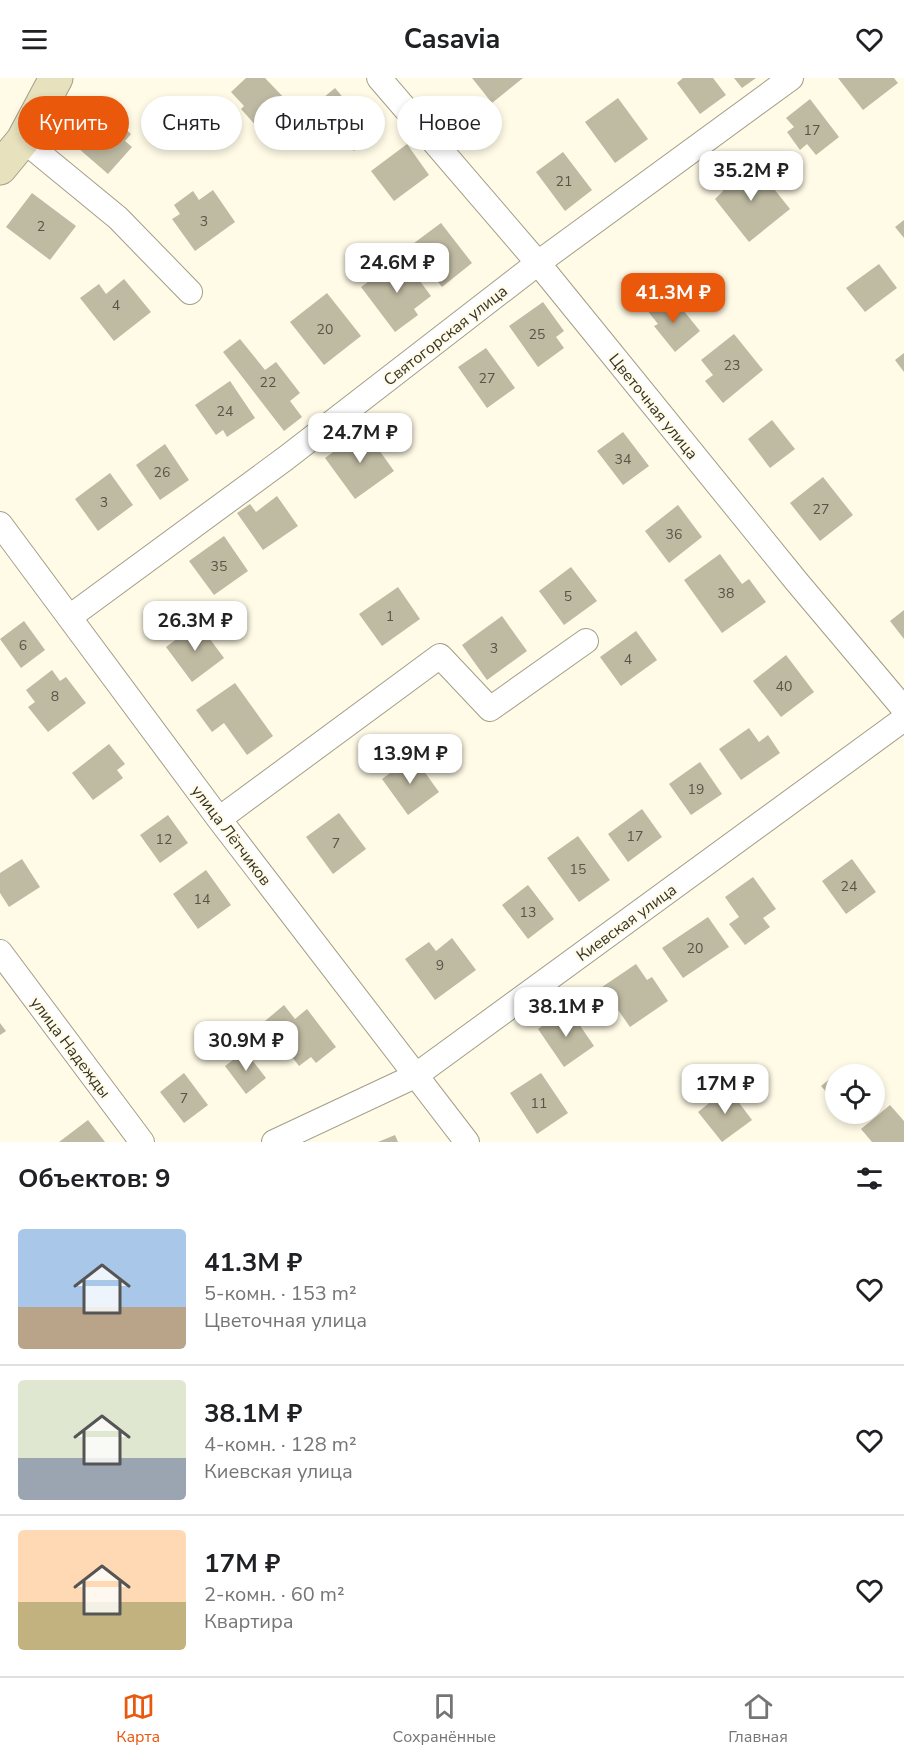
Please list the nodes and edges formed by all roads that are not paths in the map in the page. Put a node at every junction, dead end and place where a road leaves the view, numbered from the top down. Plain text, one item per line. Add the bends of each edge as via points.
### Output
1 (56, 78) edge
2 (379, 78) edge
3 (791, 78) edge
4 (46, 96) edge
5 (18, 146) edge
6 (35, 150) edge
7 (0, 168) edge
8 (538, 263) junction
9 (190, 292) dead end
10 (0, 524) edge
11 (71, 616) junction
12 (586, 641) dead end
13 (904, 708) edge
14 (904, 719) edge
15 (219, 819) junction
16 (0, 952) edge
17 (415, 1076) junction
18 (142, 1142) edge
19 (274, 1142) edge
20 (467, 1142) edge

1 - 4 street
2 - 8 street, Цветочная улица
3 - 8 street, Святогорская улица
5 - 7 street
6 - 9 street via 118,218
8 - 11 street, Святогорская улица via 286,458
8 - 13 street, Цветочная улица
10 - 11 street, улица Лётчиков
11 - 15 street, улица Лётчиков
12 - 15 street via 490,710 440,656
14 - 17 street, Киевская улица
15 - 17 street, улица Лётчиков
16 - 18 street, улица Надежды
17 - 19 street, Киевская улица
17 - 20 street, улица Лётчиков

